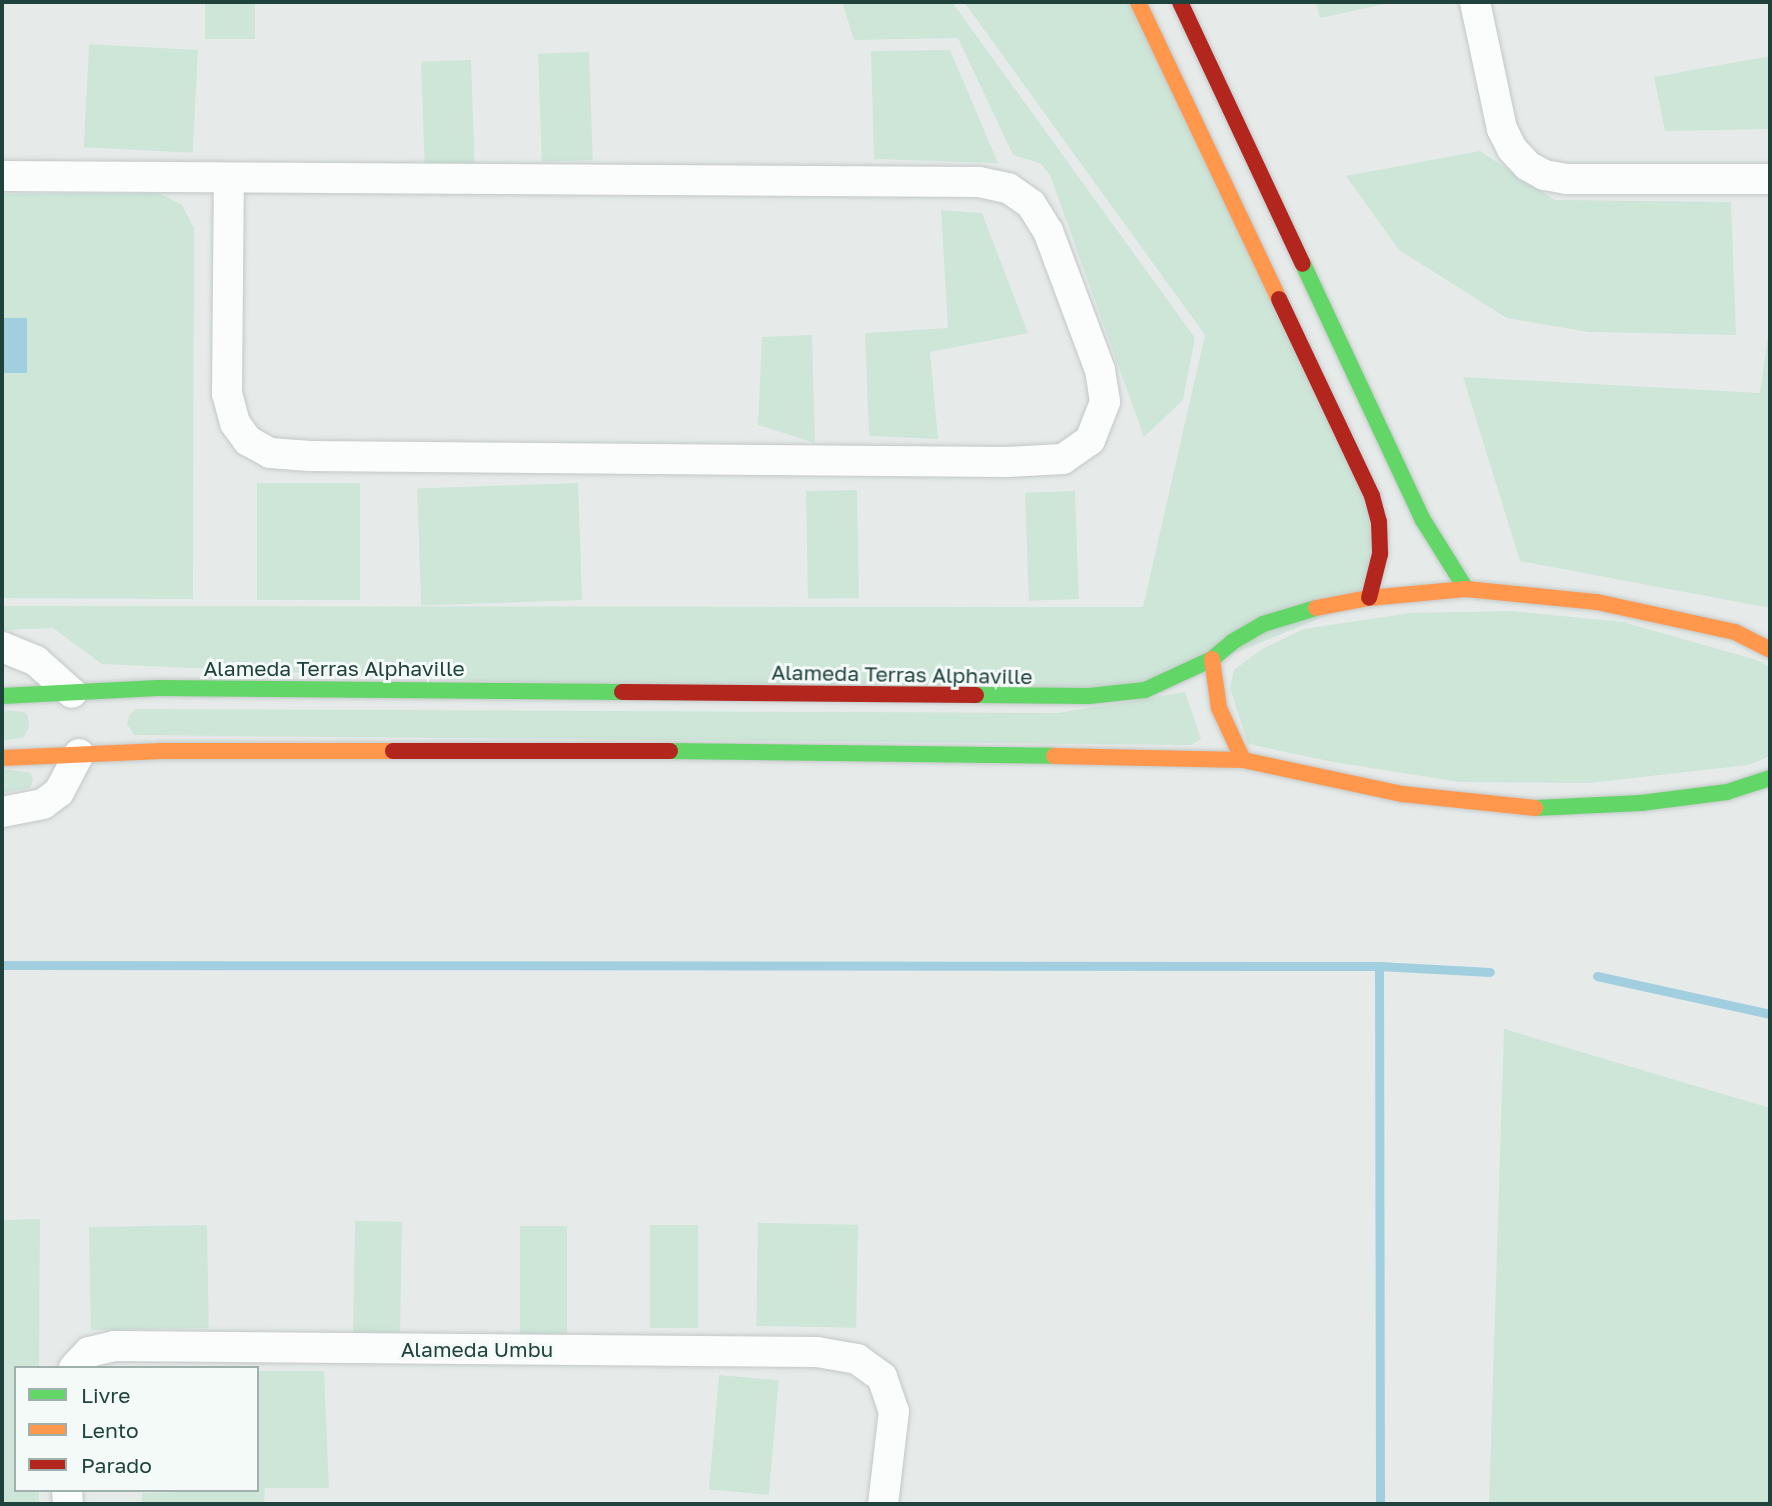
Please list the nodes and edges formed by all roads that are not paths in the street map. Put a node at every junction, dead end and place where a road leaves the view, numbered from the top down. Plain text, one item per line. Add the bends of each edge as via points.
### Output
1 (1138, 2) edge
2 (1180, 2) edge
3 (1475, 2) edge
4 (2, 176) edge
5 (229, 178) junction
6 (1770, 179) edge
7 (1466, 589) junction
8 (1369, 597) junction
9 (2, 647) edge
10 (1770, 650) edge
11 (1212, 659) junction
12 (2, 696) edge
13 (74, 702) junction
14 (78, 743) junction
15 (2, 758) edge
16 (1242, 760) junction
17 (1770, 778) edge
18 (2, 812) edge
19 (77, 1366) edge
20 (883, 1504) edge

1 - 8 street via 1372,496 1380,554
2 - 7 street via 1423,520
3 - 6 street via 1503,129 1512,149 1528,166 1544,175 1567,178
4 - 5 street
5 - 5 street via 935,181 1008,188 1031,204 1048,231 1100,370 1105,402 1090,440 1063,458 1007,463 270,453 248,441 235,424 227,394
7 - 8 street, Alameda Terras Alphaville
7 - 10 street, Alameda Terras Alphaville via 1597,602 1735,632
8 - 11 street, Alameda Terras Alphaville via 1292,613 1263,624
9 - 13 street via 36,661
11 - 13 street, Alameda Terras Alphaville via 1145,690 1089,696 172,688
11 - 16 street via 1219,708
12 - 13 street, Alameda Terras Alphaville
14 - 15 street
14 - 16 street
14 - 18 street via 59,792 43,804
16 - 17 street via 1402,794 1524,808 1653,802 1727,792
19 - 20 street, Alameda Umbu via 89,1352 115,1346 817,1352 856,1359 881,1377 894,1411

